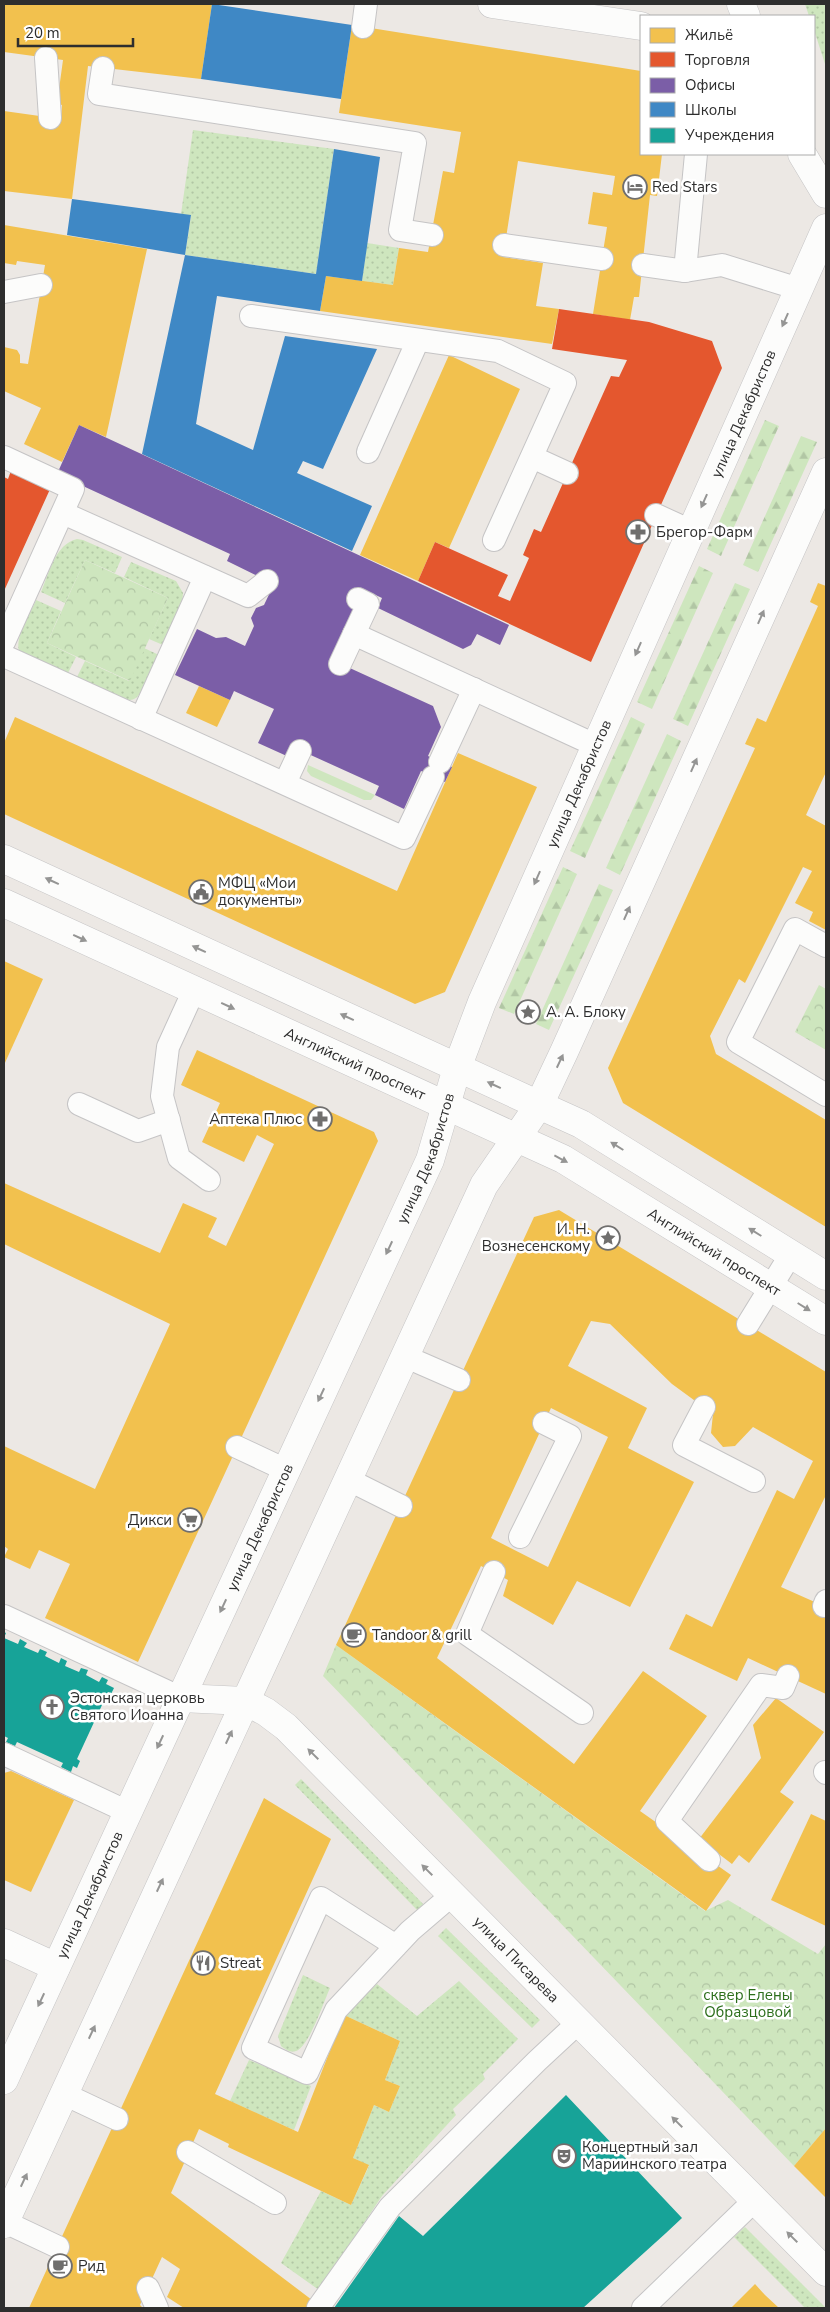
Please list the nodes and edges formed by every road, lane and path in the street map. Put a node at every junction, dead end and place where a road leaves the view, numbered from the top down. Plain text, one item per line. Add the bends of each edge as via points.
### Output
1 (366, 4) edge
2 (492, 4) edge
3 (640, 26) edge
4 (363, 27) dead end
5 (46, 58) dead end
6 (103, 68) dead end
7 (50, 118) dead end
8 (696, 155) edge
9 (803, 155) edge
10 (826, 194) edge
11 (826, 228) edge
12 (432, 235) dead end
13 (504, 245) dead end
14 (602, 259) dead end
15 (643, 265) dead end
16 (685, 271) junction
17 (41, 285) dead end
18 (799, 288) junction
19 (4, 292) edge
20 (251, 316) dead end
21 (418, 340) junction
22 (368, 452) dead end
23 (4, 457) edge
24 (532, 457) junction
25 (826, 472) edge
26 (567, 473) dead end
27 (63, 513) junction
28 (656, 515) dead end
29 (691, 531) junction
30 (494, 540) dead end
31 (205, 577) junction
32 (267, 580) dead end
33 (358, 599) dead end
34 (354, 634) junction
35 (4, 642) edge
36 (4, 656) edge
37 (340, 664) dead end
38 (474, 689) junction
39 (142, 719) junction
40 (595, 745) junction
41 (300, 751) dead end
42 (285, 783) junction
43 (4, 859) edge
44 (4, 903) edge
45 (826, 946) edge
46 (194, 990) junction
47 (457, 1068) junction
48 (826, 1095) edge
49 (79, 1104) dead end
50 (446, 1105) junction
51 (539, 1105) junction
52 (168, 1120) junction
53 (517, 1138) junction
54 (209, 1180) dead end
55 (791, 1254) junction
56 (826, 1276) edge
57 (771, 1286) junction
58 (826, 1320) edge
59 (748, 1324) dead end
60 (404, 1356) junction
61 (459, 1380) dead end
62 (704, 1407) dead end
63 (544, 1423) dead end
64 (237, 1446) dead end
65 (286, 1470) junction
66 (347, 1479) junction
67 (754, 1481) dead end
68 (400, 1506) dead end
69 (520, 1536) dead end
70 (494, 1572) dead end
71 (4, 1616) edge
72 (788, 1676) dead end
73 (181, 1698) junction
74 (245, 1702) junction
75 (582, 1713) dead end
76 (4, 1754) edge
77 (128, 1812) junction
78 (709, 1860) dead end
79 (452, 1896) junction
80 (4, 1943) edge
81 (396, 1946) junction
82 (56, 1967) junction
83 (579, 2022) junction
84 (4, 2080) edge
85 (64, 2094) junction
86 (117, 2119) dead end
87 (188, 2152) dead end
88 (755, 2200) junction
89 (274, 2203) dead end
90 (4, 2223) edge
91 (58, 2247) dead end
92 (826, 2272) edge
93 (318, 2308) edge
94 (643, 2308) edge

1 - 4 lane
2 - 3 main road
5 - 7 lane
6 - 12 lane via 99,94 350,124 415,143 400,230
8 - 16 lane
9 - 10 main road
11 - 18 main road, улица Декабристов
13 - 14 lane
15 - 16 lane
16 - 18 lane via 722,266
17 - 19 lane
18 -> 29 main road, улица Декабристов
20 - 21 lane
21 - 22 lane
21 - 24 lane via 498,351 565,383
23 - 27 lane via 73,489
24 - 26 lane
24 - 30 lane
51 -> 25 main road
27 - 31 lane
27 - 35 lane
28 - 29 lane
29 -> 40 main road, улица Декабристов
31 - 32 lane via 248,596
31 - 39 lane
33 - 34 lane via 368,604
34 - 37 lane
34 - 38 lane
36 - 39 lane
38 - 40 lane
38 - 42 lane via 404,838
39 - 42 lane
40 -> 47 main road, улица Декабристов via 482,1002
41 - 42 lane
47 -> 43 main road
44 -> 46 main road, Английский проспект
45 - 48 lane via 795,930 738,1042
46 -> 50 main road, Английский проспект
46 - 52 lane via 168,1047 162,1096
47 - 50 main road, улица Декабристов
51 -> 47 main road
49 - 52 lane via 138,1131
50 - 53 main road, Английский проспект
50 -> 65 main road, улица Декабристов via 430,1160
51 - 53 main road
55 -> 51 main road via 581,1124
52 - 54 lane via 179,1158
53 -> 57 main road, Английский проспект via 563,1160
53 - 60 main road via 484,1185
55 - 56 main road
55 - 57 lane
57 -> 58 main road, Английский проспект
57 - 59 lane
60 - 61 lane
60 - 66 main road
62 - 67 lane via 684,1445
63 - 69 lane via 570,1436
64 - 65 lane
65 -> 73 main road, улица Декабристов
66 - 68 lane
66 - 74 main road
70 - 75 lane via 467,1634
71 - 73 lane
72 - 78 lane via 783,1688 761,1685 667,1821
73 - 74 main road, улица Писарева
73 -> 77 main road, улица Декабристов
79 -> 74 main road, улица Писарева via 286,1727
85 -> 74 main road
76 - 77 lane
77 - 82 main road, улица Декабристов
79 - 81 lane
79 - 83 main road, улица Писарева
80 - 82 main road
81 - 81 lane via 336,2010 307,2073 253,2048 321,1898
82 -> 84 main road, улица Декабристов
88 -> 83 main road, улица Писарева
83 - 93 lane via 390,2207
85 - 86 lane
90 -> 85 main road
87 - 89 lane
92 -> 88 main road, улица Писарева
88 - 94 lane
90 - 91 lane

